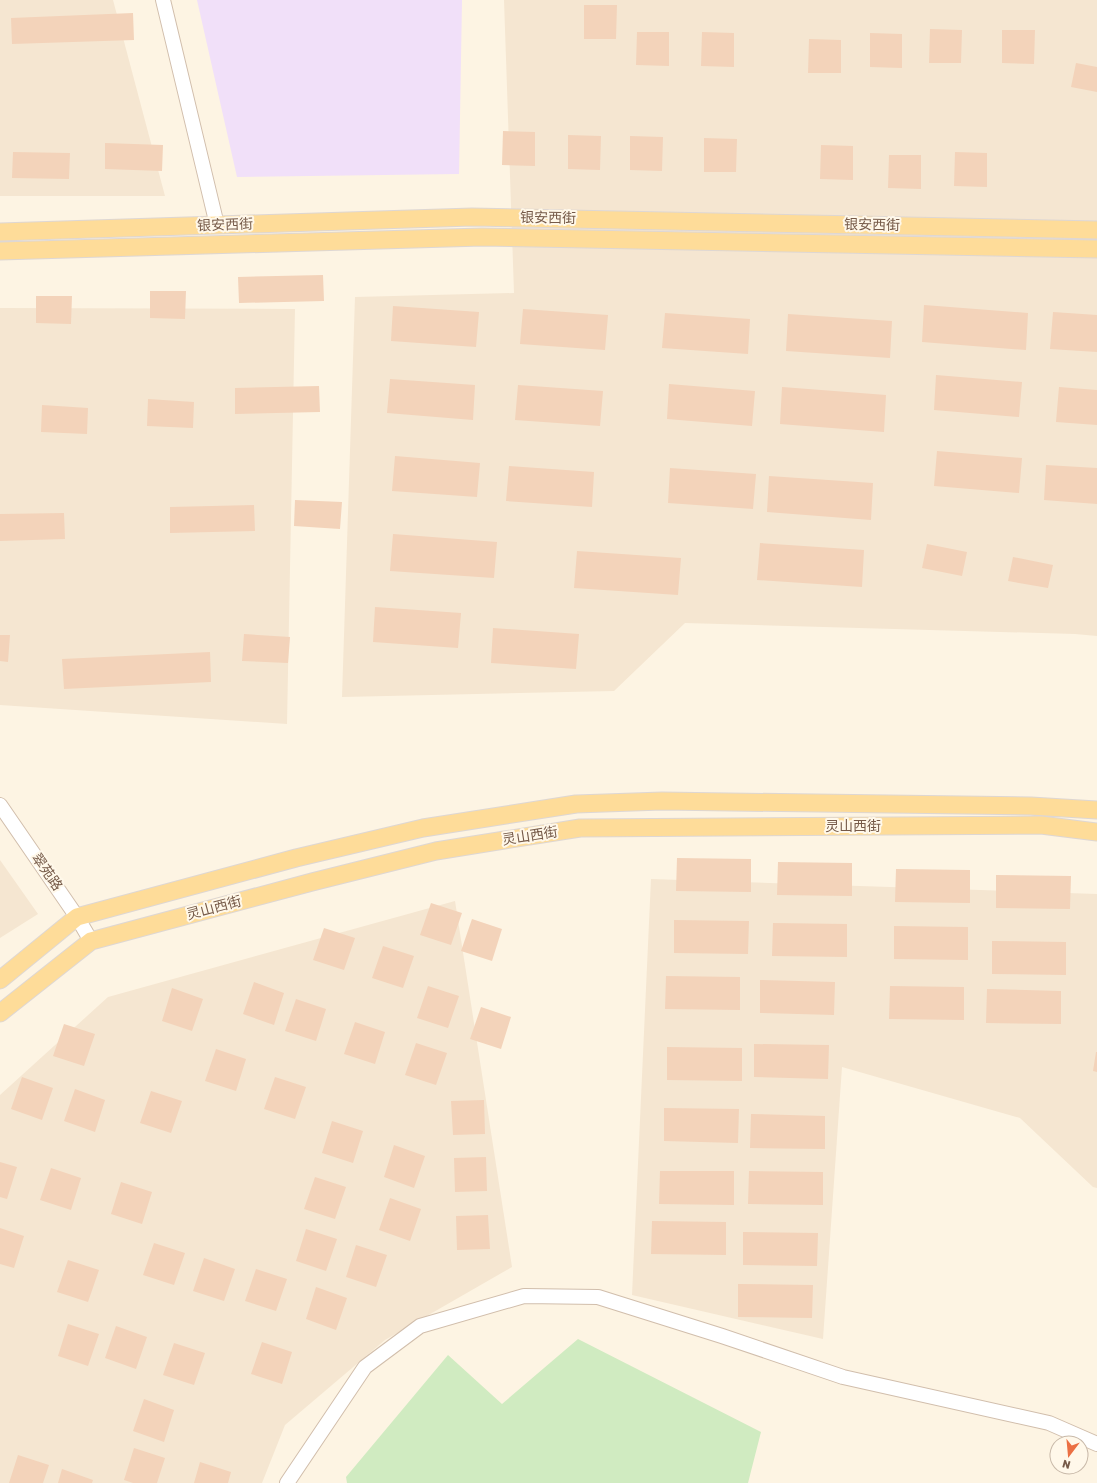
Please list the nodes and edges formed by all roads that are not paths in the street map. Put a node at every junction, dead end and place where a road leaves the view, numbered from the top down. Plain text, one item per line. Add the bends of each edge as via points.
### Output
1 (163, 0) edge
2 (218, 225) junction
3 (1097, 230) edge
4 (0, 232) edge
5 (1097, 249) edge
6 (0, 251) edge
7 (0, 805) edge
8 (1097, 810) edge
9 (1097, 832) edge
10 (77, 917) junction
11 (91, 941) junction
12 (0, 980) edge
13 (0, 1013) edge
14 (1097, 1444) edge
15 (287, 1483) edge

1 - 2 street
2 - 3 main road, 银安西街 via 472,217
2 - 4 main road, 银安西街
5 - 6 main road, 银安西街 via 482,237
7 - 10 street, 翠苑路
8 - 10 main road, 灵山西街 via 866,803 662,801 576,804 423,828 296,858
9 - 11 main road, 灵山西街 via 1041,825 580,828 436,851
10 - 11 street, 翠苑路
10 - 12 main road, 灵山西街
11 - 13 main road, 灵山西街
14 - 15 street via 1049,1423 843,1377 598,1297 524,1296 420,1326 365,1367

